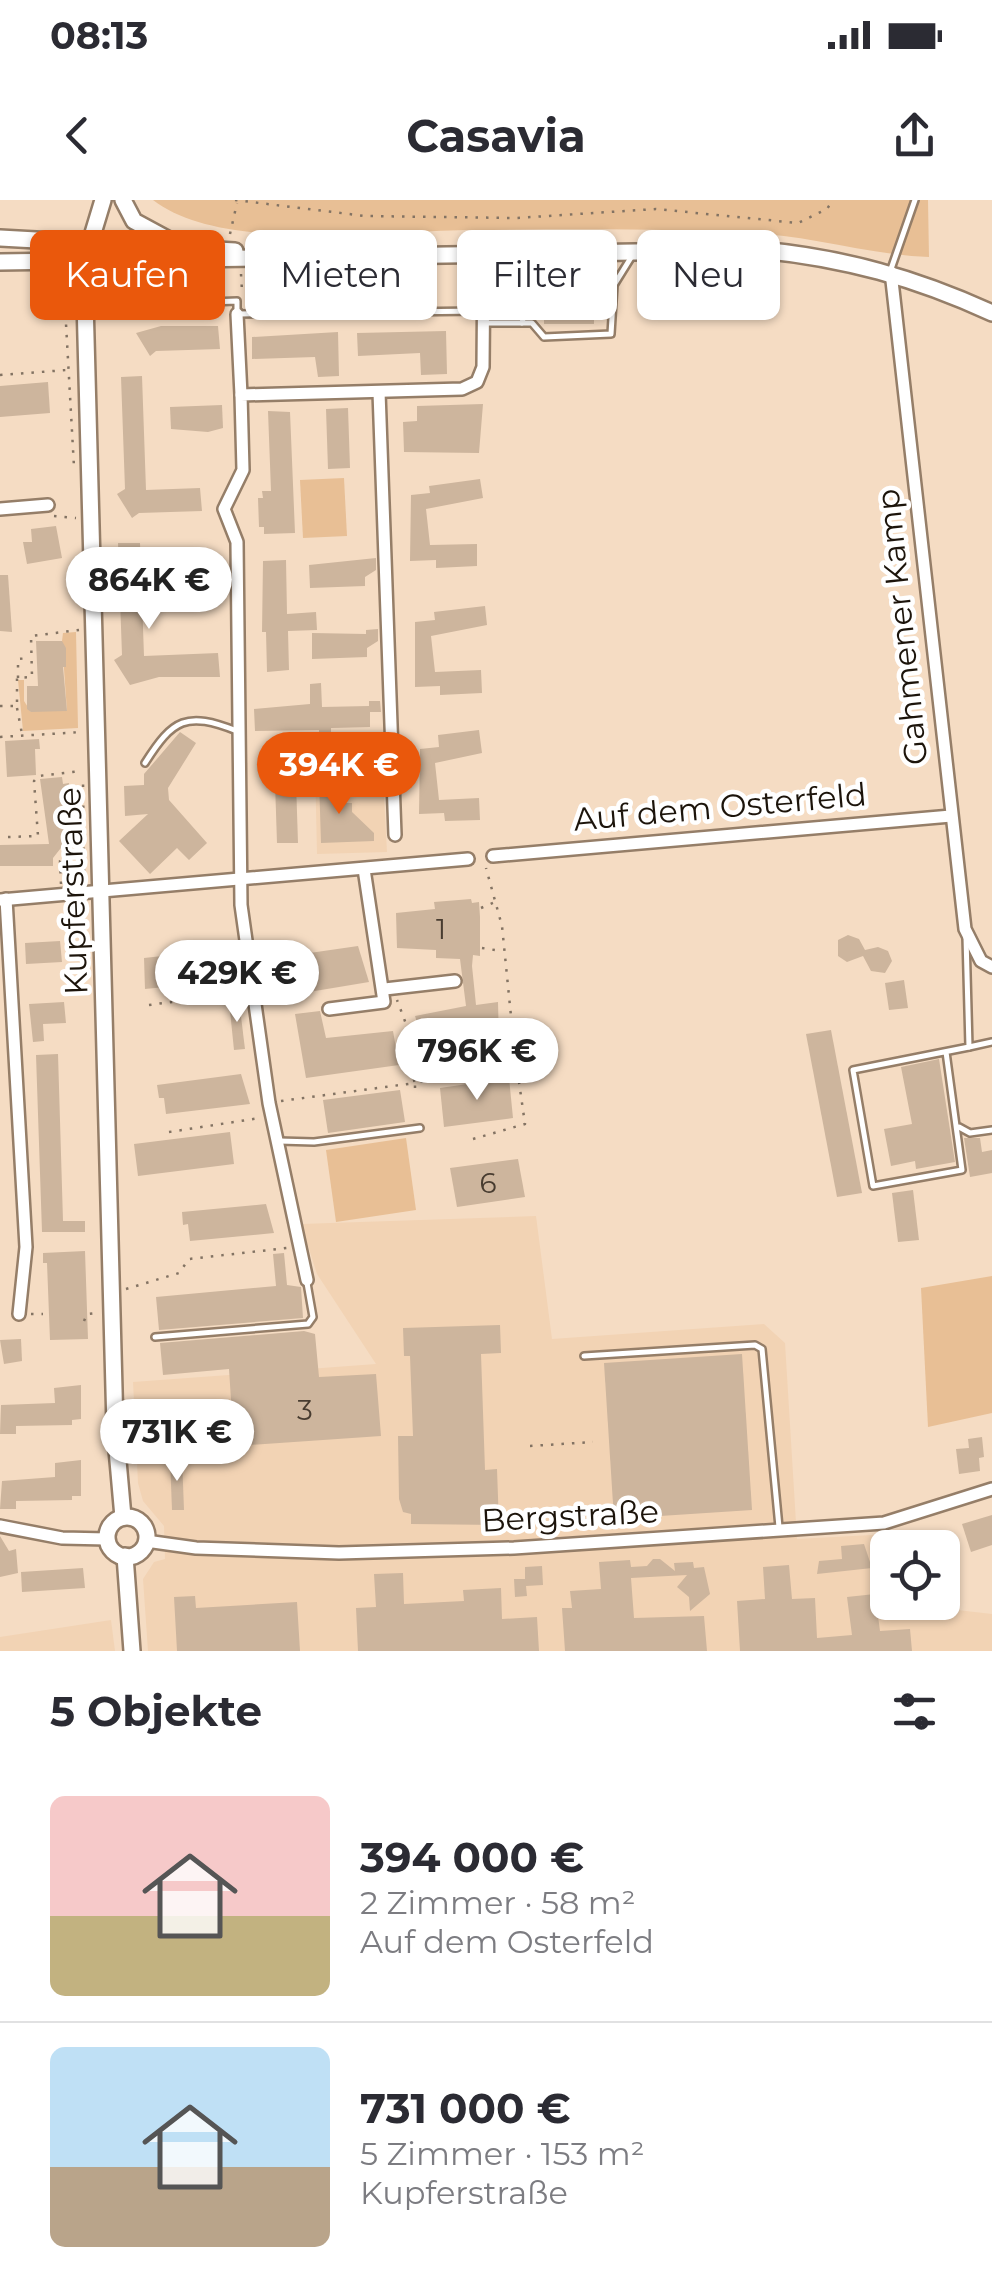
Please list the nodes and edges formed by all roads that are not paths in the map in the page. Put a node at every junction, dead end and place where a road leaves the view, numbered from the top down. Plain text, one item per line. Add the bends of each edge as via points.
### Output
1 (103, 200) edge
2 (123, 200) edge
3 (915, 200) edge
4 (92, 230) edge
5 (144, 230) edge
6 (0, 238) edge
7 (30, 239) edge
8 (617, 250) edge
9 (635, 250) junction
10 (457, 252) edge
11 (225, 253) edge
12 (233, 254) junction
13 (225, 255) edge
14 (0, 262) edge
15 (30, 263) edge
16 (890, 272) junction
17 (225, 308) edge
18 (237, 308) junction
19 (992, 313) edge
20 (457, 316) edge
21 (86, 320) edge
22 (484, 320) edge
23 (503, 320) edge
24 (523, 320) edge
25 (522, 323) junction
26 (379, 392) junction
27 (241, 395) junction
28 (48, 505) road end
29 (0, 509) edge
30 (238, 731) junction
31 (145, 764) dead end
32 (951, 816) junction
33 (395, 835) dead end
34 (488, 857) road end
35 (468, 859) dead end
36 (364, 869) junction
37 (241, 878) junction
38 (101, 891) junction
39 (3, 900) edge
40 (965, 929) junction
41 (992, 967) edge
42 (455, 981) dead end
43 (390, 988) junction
44 (6, 996) edge
45 (329, 1009) dead end
46 (992, 1042) edge
47 (969, 1047) junction
48 (946, 1052) junction
49 (957, 1125) junction
50 (420, 1128) dead end
51 (992, 1130) edge
52 (276, 1141) junction
53 (307, 1280) joint
54 (19, 1314) dead end
55 (154, 1338) dead end
56 (584, 1356) dead end
57 (992, 1489) edge
58 (124, 1517) junction
59 (0, 1526) edge
60 (779, 1530) junction
61 (107, 1539) junction
62 (146, 1541) junction
63 (124, 1556) junction
64 (132, 1651) edge

1 - 4 street, Kupferstraße
2 - 5 street
3 - 16 lane
6 - 7 street
8 - 9 street
9 - 16 street via 808,254
9 - 25 lane via 614,285 610,334 544,337 532,323
10 - 12 street
11 - 12 street
12 - 13 street
14 - 15 street
16 - 19 street
16 - 32 street, Gahmener Kamp
17 - 18 lane
18 - 20 lane
18 - 27 street
21 - 38 street, Kupferstraße
22 - 26 street via 484,367 477,382 462,389
23 - 25 lane
24 - 25 lane
26 - 27 street
26 - 33 street
27 - 30 street via 243,470 224,509 238,542
28 - 29 street
30 - 31 lane via 205,720 178,722
30 - 37 street
32 - 34 street, Auf dem Osterfeld
32 - 40 street, Gahmener Kamp
35 - 36 street
36 - 37 street
36 - 43 street
37 - 38 street
37 - 52 street
38 - 39 street
38 - 58 street, Kupferstraße via 115,1427
39 - 44 street
40 - 41 street, Gahmener Kamp
40 - 47 lane
42 - 43 street
43 - 45 street via 384,1002
44 - 54 street via 26,1247
46 - 47 lane
47 - 48 lane
48 - 49 lane
48 - 49 lane via 853,1070 873,1186 960,1173
49 - 51 lane via 970,1133
50 - 52 lane
52 - 53 street
53 - 55 lane via 313,1317 308,1324
56 - 60 lane via 762,1349
57 - 60 street, Bergstraße via 884,1523
58 - 61 street via 111,1524
58 - 62 street via 142,1524
59 - 61 street
60 - 62 street, Bergstraße via 339,1553
61 - 63 street
62 - 63 street via 135,1555
63 - 64 street

